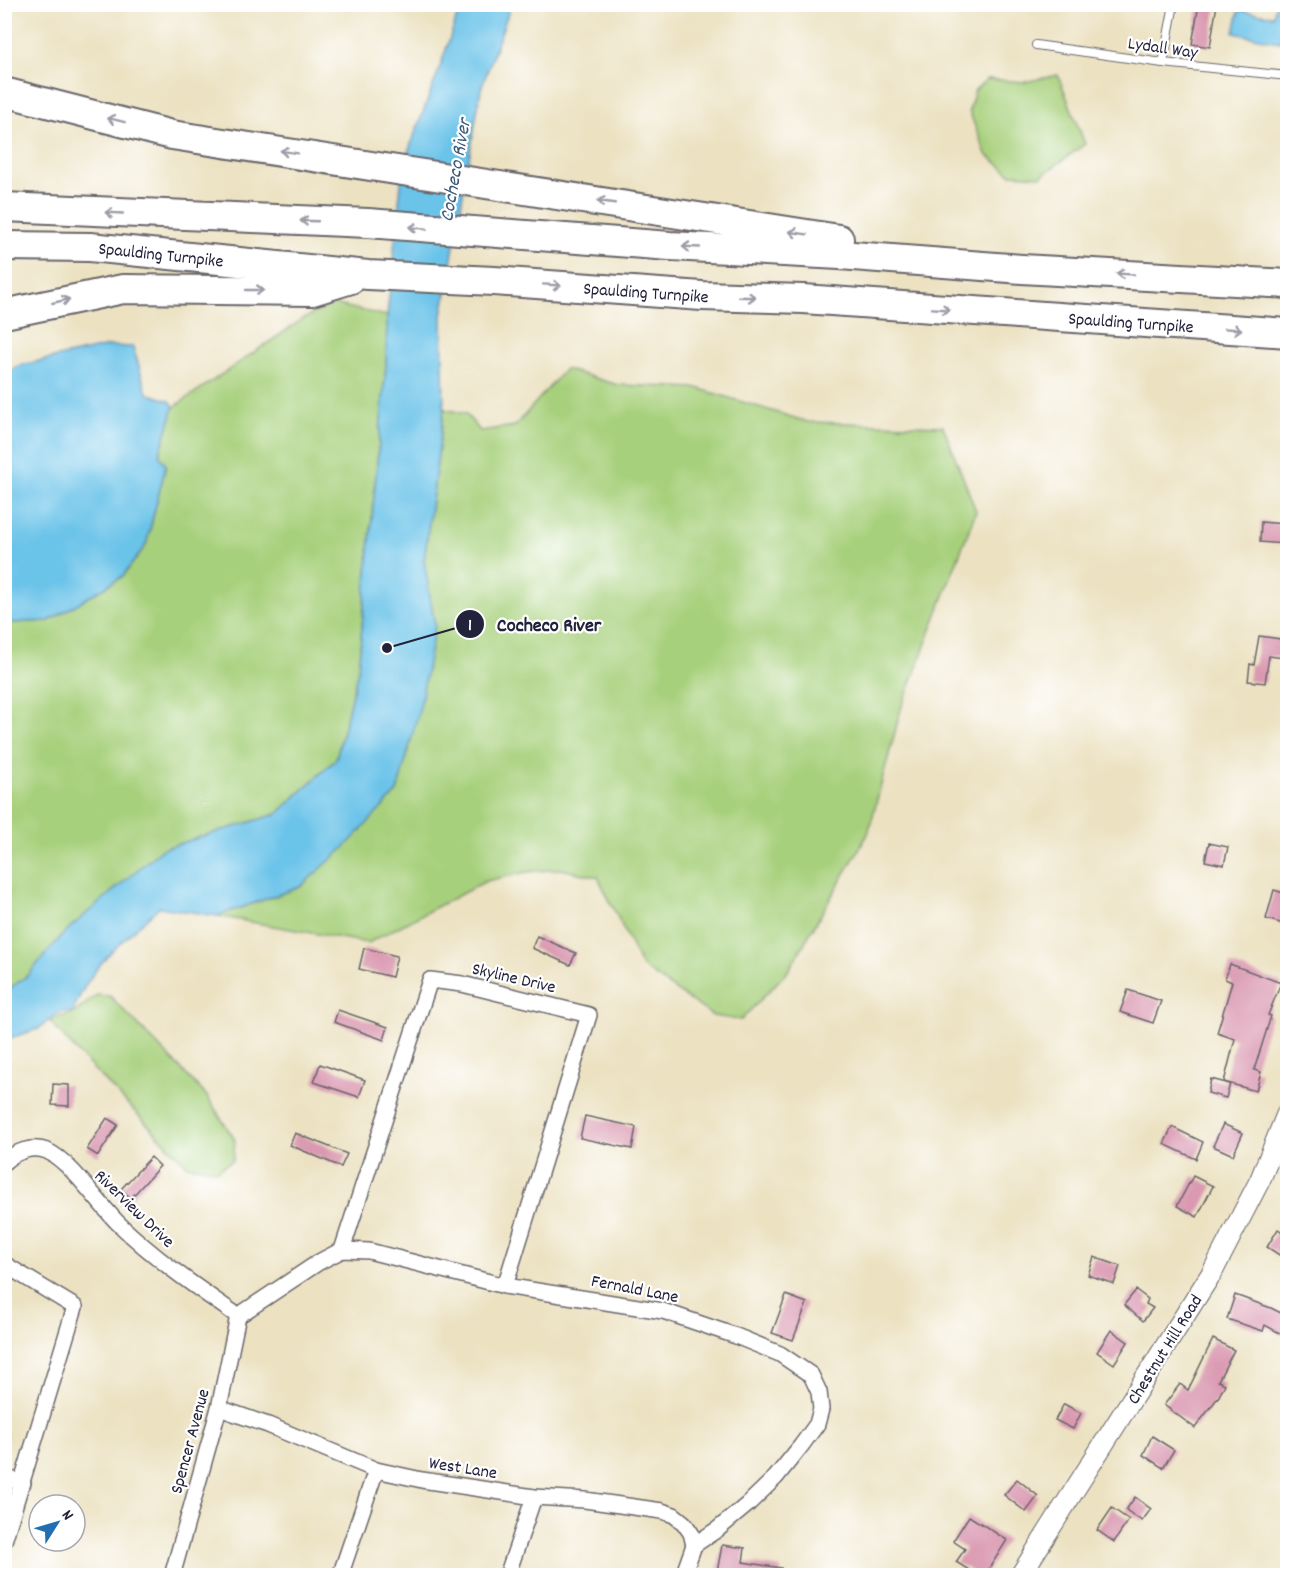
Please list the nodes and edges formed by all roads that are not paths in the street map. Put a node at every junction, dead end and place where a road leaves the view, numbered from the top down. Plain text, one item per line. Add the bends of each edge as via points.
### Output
1 (1174, 4) edge
2 (1036, 45) dead end
3 (1163, 63) junction
4 (1287, 76) edge
5 (4, 92) edge
6 (4, 207) edge
7 (4, 246) edge
8 (1022, 269) junction
9 (368, 275) junction
10 (1287, 284) edge
11 (4, 314) edge
12 (1287, 333) edge
13 (1287, 1111) edge
14 (4, 1162) edge
15 (342, 1250) junction
16 (4, 1264) edge
17 (505, 1286) junction
18 (238, 1316) junction
19 (219, 1408) junction
20 (376, 1470) junction
21 (4, 1477) edge
22 (23, 1483) junction
23 (534, 1497) junction
24 (4, 1540) edge
25 (694, 1545) junction
26 (172, 1575) edge
27 (340, 1575) edge
28 (507, 1575) edge
29 (683, 1575) edge
30 (1020, 1575) edge

1 - 3 lane
2 - 3 lane, Lydall Way
3 - 4 lane, Lydall Way
8 -> 5 highway via 172,135
8 -> 6 highway, Spaulding Turnpike via 368,224
7 - 9 highway, Spaulding Turnpike via 90,247
10 -> 8 highway, Spaulding Turnpike
11 -> 9 highway via 123,289 312,291
9 -> 12 highway, Spaulding Turnpike via 803,299
13 - 30 street, Chestnut Hill Road via 1260,1180 1213,1271
14 - 18 street, Riverview Drive via 20,1152 46,1151 136,1240
15 - 17 street, Fernald Lane via 369,1251
15 - 17 street, Skyline Drive via 430,980 462,984 589,1015
15 - 18 street
16 - 22 street via 75,1307
17 - 25 street, Fernald Lane via 663,1311 780,1354 811,1375 819,1392 821,1409 817,1424 776,1477 747,1505
18 - 19 street, Spencer Avenue
19 - 20 street, West Lane
19 - 26 street, Spencer Avenue
20 - 23 street, West Lane
20 - 27 street
21 - 22 street
22 - 24 street
23 - 25 street, West Lane via 662,1511 684,1523
23 - 28 street
25 - 29 street

